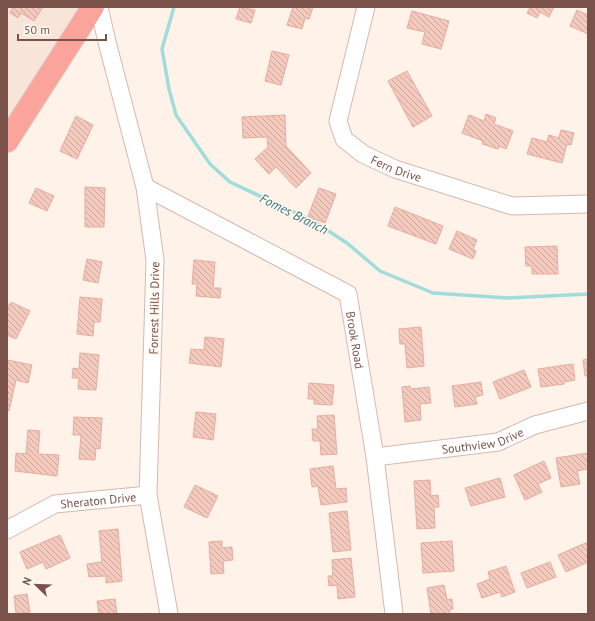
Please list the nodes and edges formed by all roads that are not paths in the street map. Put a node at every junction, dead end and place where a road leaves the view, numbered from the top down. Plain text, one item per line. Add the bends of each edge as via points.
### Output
1 (93, 7) edge
2 (100, 7) edge
3 (366, 7) edge
4 (7, 141) edge
5 (146, 187) junction
6 (588, 204) edge
7 (588, 411) edge
8 (374, 457) junction
9 (148, 495) junction
10 (7, 530) edge
11 (169, 614) edge
12 (394, 614) edge

1 - 4 highway
2 - 5 street, Forrest Hills Drive
3 - 6 street, Fern Drive via 338,121 344,139 363,154 395,169 512,206
5 - 8 street, Brook Road via 348,294
5 - 9 street, Forrest Hills Drive via 155,260
7 - 8 street, Southview Drive via 536,425 498,442
8 - 12 street, Brook Road
9 - 10 street, Sheraton Drive via 55,504
9 - 11 street, Forrest Hills Drive

